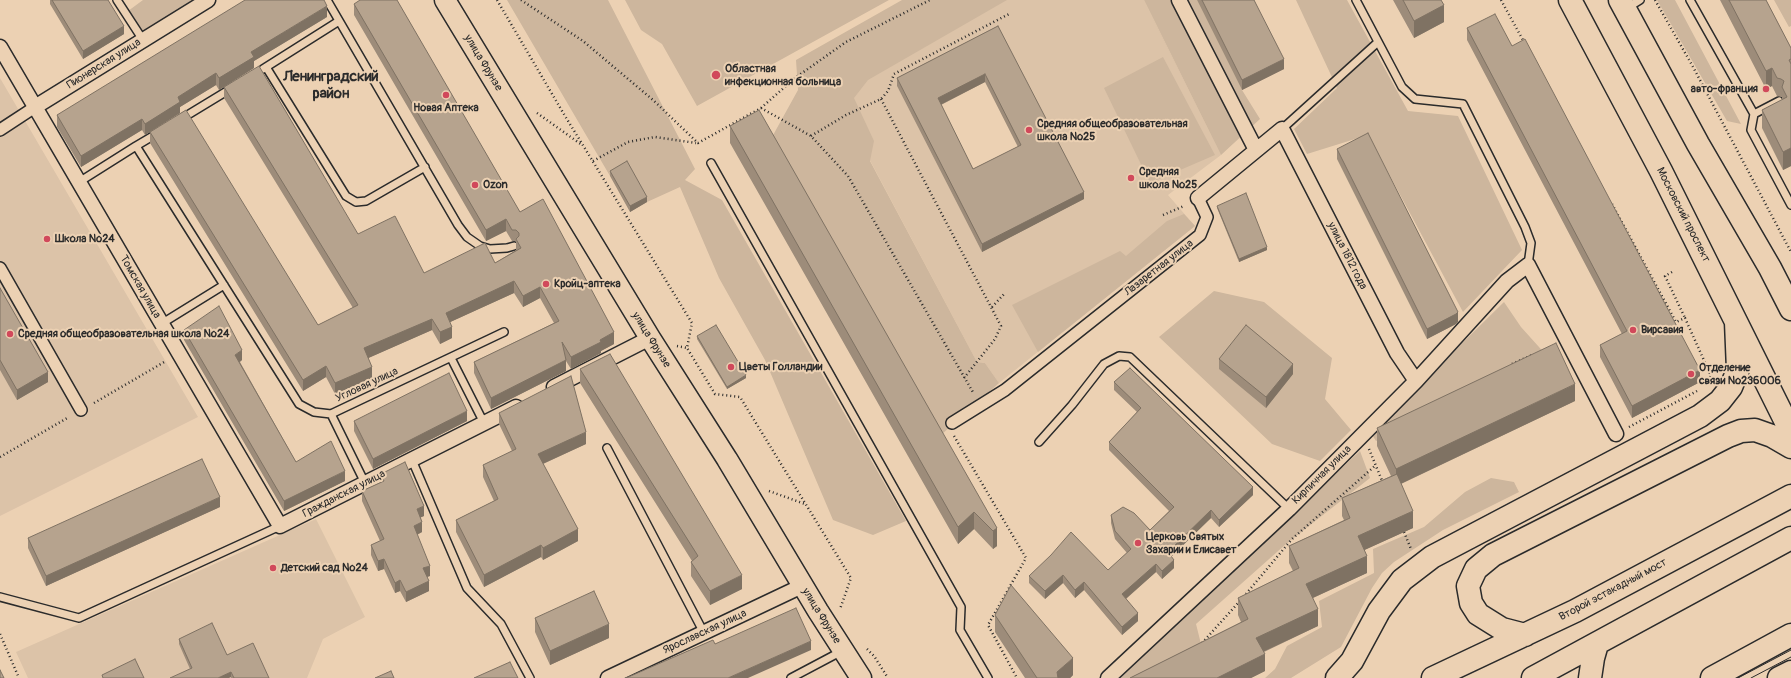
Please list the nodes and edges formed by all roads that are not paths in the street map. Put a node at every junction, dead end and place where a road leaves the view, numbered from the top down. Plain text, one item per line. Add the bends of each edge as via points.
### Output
1 (117, 0) edge
2 (208, 0) edge
3 (327, 0) edge
4 (445, 0) edge
5 (1179, 0) edge
6 (1356, 0) edge
7 (1570, 0) edge
8 (1690, 0) edge
9 (1628, 3) edge
10 (339, 21) junction
11 (143, 40) junction
12 (1378, 42) junction
13 (0, 47) edge
14 (266, 68) junction
15 (259, 72) edge
16 (238, 84) edge
17 (1779, 101) edge
18 (35, 107) junction
19 (1754, 114) junction
20 (177, 121) edge
21 (163, 129) edge
22 (1282, 129) junction
23 (0, 130) edge
24 (136, 146) junction
25 (1256, 150) junction
26 (711, 164) dead end
27 (425, 167) junction
28 (79, 182) junction
29 (1198, 198) joint
30 (1791, 205) edge
31 (514, 246) edge
32 (1528, 265) junction
33 (0, 268) edge
34 (1770, 268) junction
35 (224, 285) junction
36 (1791, 291) edge
37 (1791, 309) edge
38 (1736, 322) junction
39 (161, 324) junction
40 (504, 332) dead end
41 (650, 338) junction
42 (451, 358) junction
43 (1416, 381) junction
44 (539, 395) edge
45 (525, 402) edge
46 (81, 410) dead end
47 (331, 414) junction
48 (484, 423) junction
49 (952, 423) road end
50 (1791, 432) edge
51 (1616, 434) dead end
52 (1039, 442) dead end
53 (1791, 447) edge
54 (607, 448) dead end
55 (412, 460) junction
56 (365, 483) junction
57 (1791, 496) edge
58 (1289, 509) junction
59 (280, 526) junction
60 (1791, 538) edge
61 (802, 586) junction
62 (0, 597) edge
63 (704, 632) junction
64 (1525, 635) junction
65 (1791, 635) edge
66 (1597, 644) junction
67 (843, 650) junction
68 (1791, 672) edge
69 (530, 678) edge
70 (608, 678) edge
71 (791, 678) edge
72 (861, 678) edge
73 (988, 678) edge
74 (1108, 678) edge
75 (1337, 678) edge
76 (1433, 678) edge
77 (1533, 678) edge
78 (1590, 678) edge
79 (1712, 678) edge
80 (1779, 678) edge

1 - 11 lane
2 - 11 street, Пионерская улица
3 - 10 lane
4 - 41 main road, улица Фрунзе
5 - 25 street
6 - 12 lane
7 - 38 main road, Московский проспект via 1661,172
8 - 19 lane
9 - 34 main road via 1698,144
10 - 14 lane
10 - 27 lane
11 - 18 street, Пионерская улица
12 - 22 lane, Лазаретная улица
12 - 32 lane via 1402,88 1415,99 1463,104 1525,227 1531,243
13 - 18 street, Томская улица
14 - 15 lane
14 - 27 lane via 346,196 356,202 366,201
16 - 20 lane
17 - 19 lane
18 - 23 street, Пионерская улица
18 - 28 street, Томская улица
19 - 30 lane via 1751,130
21 - 24 lane
22 - 25 street, Лазаретная улица
22 - 43 street, улица 1812 года via 1397,352
24 - 28 lane
24 - 35 lane, Угловая улица
25 - 29 street, Лазаретная улица
26 - 73 lane via 961,607 960,630
27 - 31 lane via 467,237 490,249
28 - 39 street, Томская улица
29 - 49 street, Лазаретная улица via 1207,217 1200,235 1005,390
32 - 43 street, Кирпичная улица via 1507,282
32 - 51 street
33 - 46 street
34 - 36 main road
34 - 37 main road
35 - 39 lane
35 - 47 lane, Угловая улица via 299,404 314,412
38 - 50 main road, Московский проспект
38 - 75 main road via 1738,370 1731,387 1720,401 1700,416 1432,557 1402,580 1379,611 1352,661
39 - 59 street, Томская улица
40 - 42 lane, Угловая улица
41 - 44 street
41 - 61 main road, улица Фрунзе via 727,459
42 - 47 lane, Угловая улица
42 - 48 lane
43 - 58 street, Кирпичная улица
45 - 48 street, Гражданская улица
47 - 56 lane
48 - 55 street, Гражданская улица
52 - 58 lane via 1104,364 1119,356 1130,357
53 - 64 main road via 1772,436 1754,430 1741,431 1493,555 1476,569 1468,586 1471,603 1478,614 1502,629
54 - 63 lane
55 - 56 street, Гражданская улица
55 - 69 lane via 467,588 501,624
56 - 59 street, Гражданская улица
57 - 64 main road, Второй эстакадный мост
58 - 74 street, Кирпичная улица
59 - 62 lane, Гражданская улица via 79,618
60 - 66 main road
61 - 63 street, Ярославская улица
61 - 67 main road, улица Фрунзе
63 - 70 street, Ярославская улица
64 - 76 main road, Второй эстакадный мост
65 - 79 main road
66 - 77 main road
66 - 78 main road
67 - 71 lane
67 - 72 main road, улица Фрунзе
68 - 80 main road

